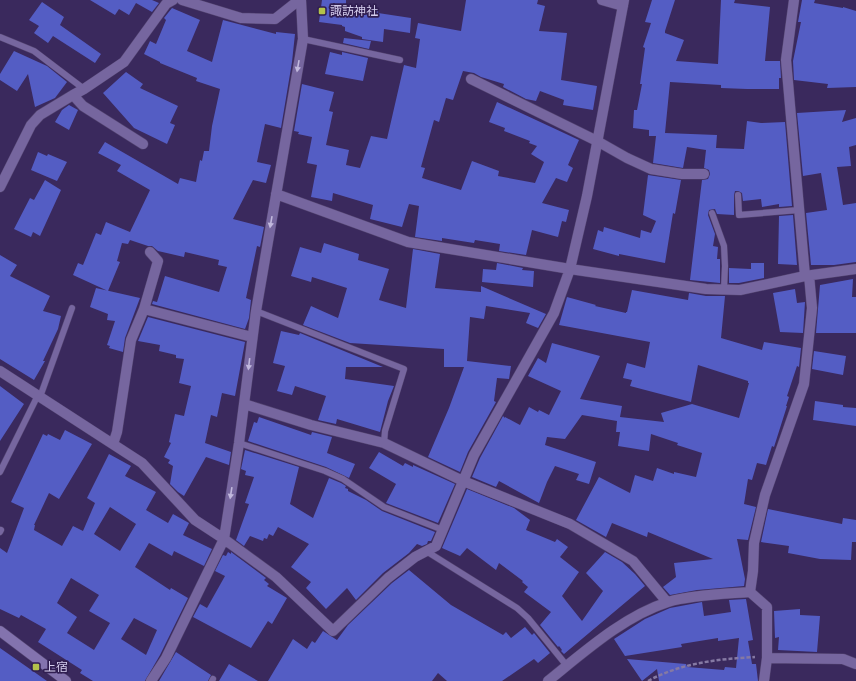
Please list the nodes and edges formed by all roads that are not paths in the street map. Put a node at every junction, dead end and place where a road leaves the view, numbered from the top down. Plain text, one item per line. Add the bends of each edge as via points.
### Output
1 (173, 0) edge
2 (182, 0) edge
3 (300, 0) edge
4 (602, 0) edge
5 (794, 0) edge
6 (624, 3) edge
7 (0, 37) edge
8 (303, 39) junction
9 (400, 60) dead end
10 (471, 79) dead end
11 (84, 89) junction
12 (73, 94) junction
13 (598, 141) junction
14 (143, 144) dead end
15 (3, 174) edge
16 (704, 174) dead end
17 (0, 188) edge
18 (276, 194) junction
19 (738, 195) dead end
20 (799, 210) junction
21 (712, 213) dead end
22 (150, 252) dead end
23 (570, 269) junction
24 (856, 269) edge
25 (807, 276) junction
26 (724, 289) junction
27 (72, 308) dead end
28 (144, 309) junction
29 (256, 311) junction
30 (252, 337) junction
31 (0, 371) edge
32 (39, 396) junction
33 (244, 404) junction
34 (239, 443) junction
35 (384, 443) junction
36 (113, 444) junction
37 (0, 472) edge
38 (463, 481) junction
39 (443, 530) junction
40 (224, 539) junction
41 (426, 552) junction
42 (750, 592) junction
43 (667, 602) junction
44 (0, 631) edge
45 (767, 658) junction
46 (856, 664) edge
47 (567, 666) junction
48 (66, 681) edge
49 (151, 681) edge
50 (548, 681) edge
51 (764, 681) edge

1 - 11 street via 166,4 124,62
2 - 3 street via 241,18 275,19
3 - 8 street
4 - 6 street
5 - 20 street via 786,60
6 - 13 street
7 - 11 lane via 34,51
8 - 9 lane
8 -> 18 street
10 - 13 street
11 - 12 street
12 - 14 street via 83,106
12 - 15 street via 40,115 31,125
13 - 16 street via 651,170
13 - 23 street
15 - 17 street
18 - 23 street via 408,242
18 -> 29 street
19 - 20 lane via 739,215
20 - 25 street
21 - 26 lane via 724,246
22 - 28 street via 158,261
23 - 26 street via 706,289
23 - 38 street via 554,313 474,455
24 - 25 street
25 - 26 street via 740,290
25 - 42 street via 812,308 804,384 765,495 754,543
27 - 32 lane
28 - 30 street
28 - 36 street via 131,340
29 - 30 street
29 - 35 lane via 404,369 385,431
30 -> 33 street
31 - 32 street
32 - 36 street
32 - 37 lane
33 - 34 street
33 - 35 street via 311,425
34 - 39 lane via 325,471 343,479 384,507
34 -> 40 street
35 - 38 street
36 - 40 street via 142,463 195,520
38 - 39 street
38 - 43 street via 570,524 633,561
39 - 41 street via 436,546
40 - 41 street via 276,577 333,631 388,578 415,557
40 - 49 street via 166,658
41 - 47 lane via 517,608
42 - 43 street
42 - 45 street via 768,607
43 - 47 street via 629,619
44 - 48 street
45 - 46 street via 843,659
45 - 51 street
47 - 50 street

